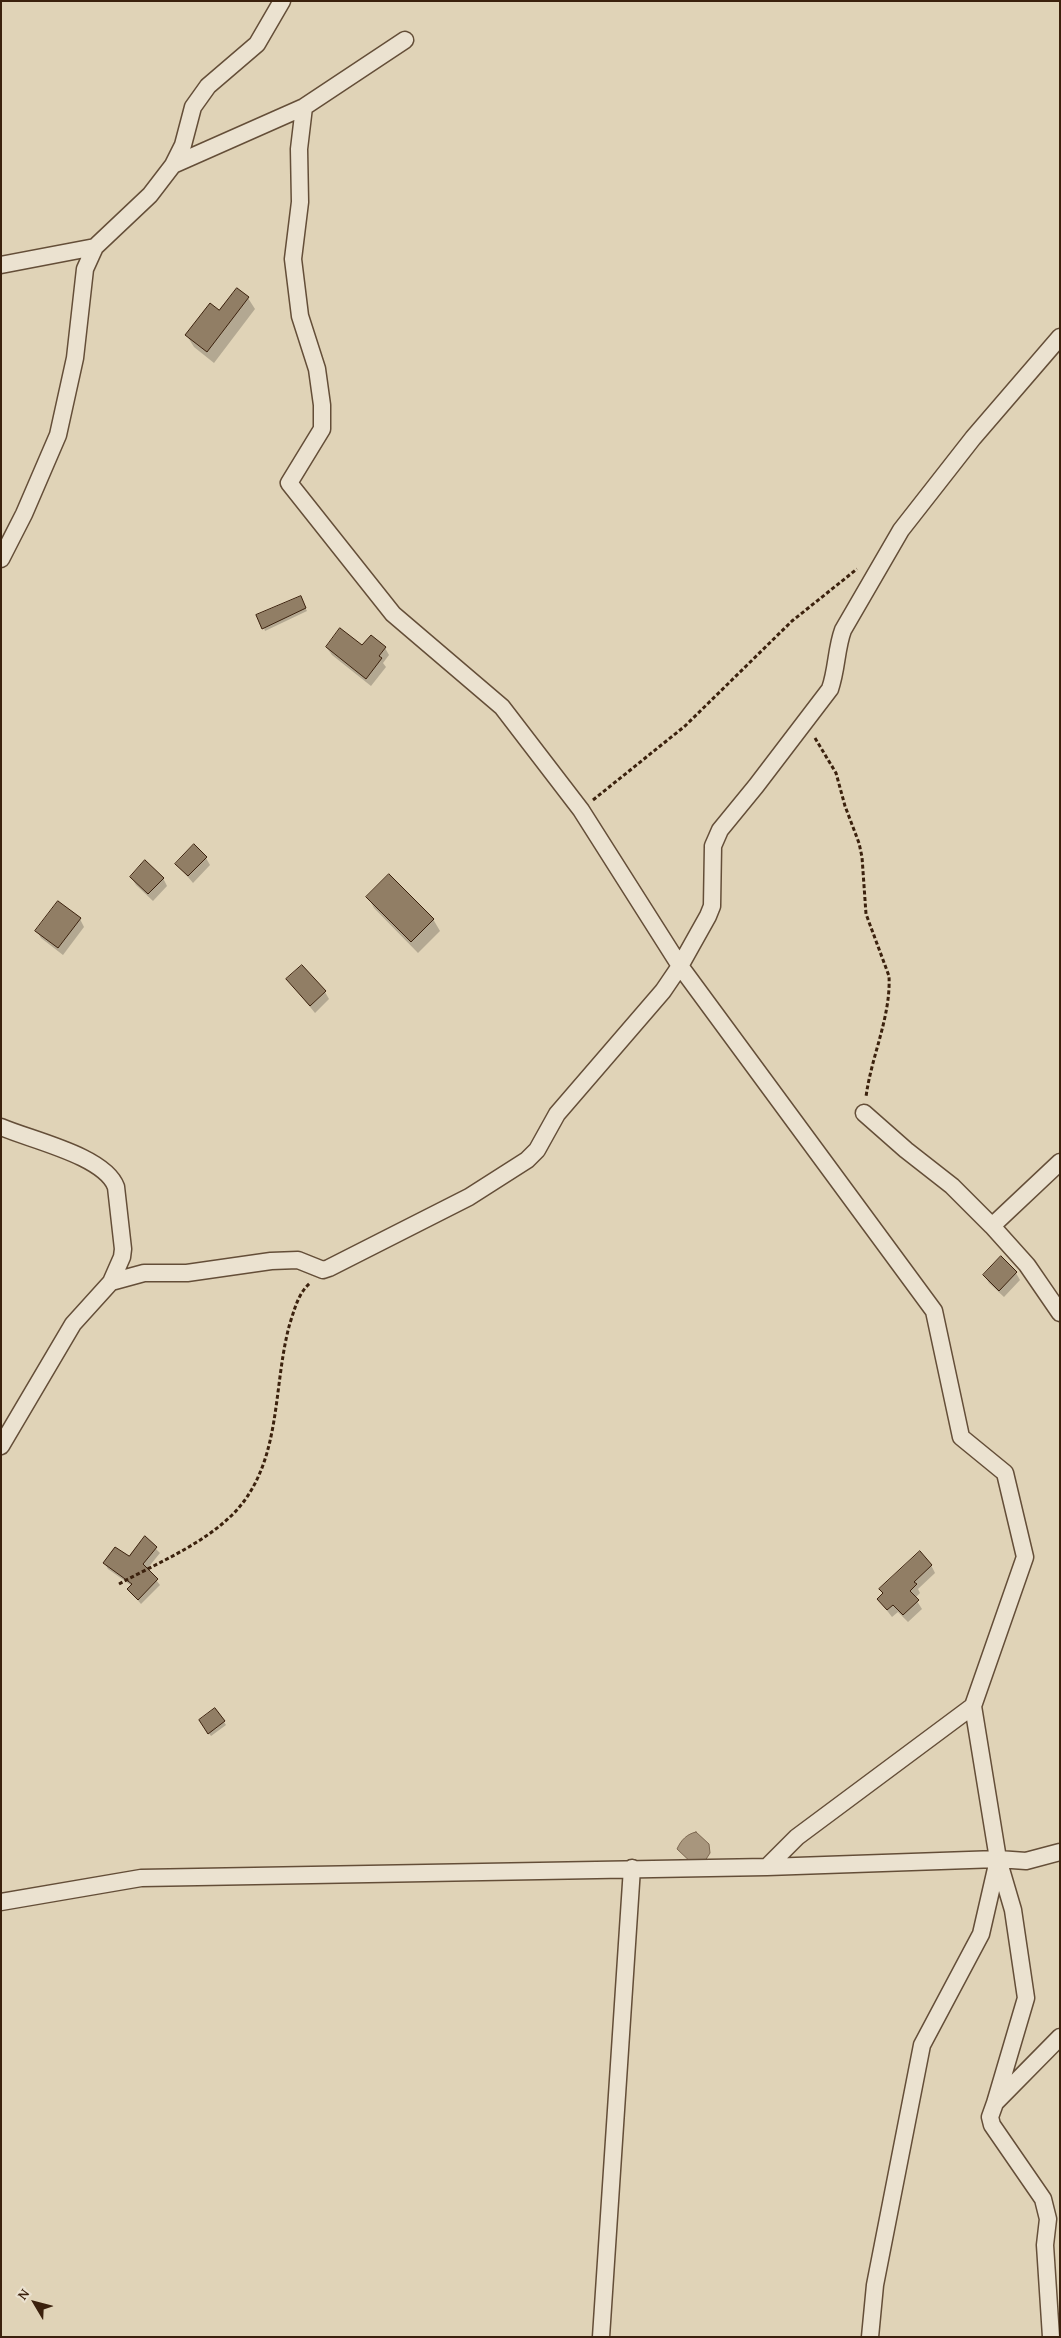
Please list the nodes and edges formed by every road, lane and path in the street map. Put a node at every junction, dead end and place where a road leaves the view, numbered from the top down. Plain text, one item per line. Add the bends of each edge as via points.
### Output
1 (282, 1) edge
2 (405, 40) dead end
3 (304, 107) junction
4 (173, 165) junction
5 (96, 247) junction
6 (1, 265) edge
7 (1060, 337) edge
8 (1, 559) edge
9 (858, 568) dead end
10 (805, 723) junction
11 (581, 810) junction
12 (680, 966) junction
13 (864, 1112) joint
14 (1, 1127) edge
15 (1060, 1162) edge
16 (992, 1226) junction
17 (323, 1270) junction
18 (111, 1282) junction
19 (1060, 1313) edge
20 (1, 1446) edge
21 (119, 1584) dead end
22 (973, 1706) junction
23 (1060, 1852) edge
24 (998, 1859) junction
25 (767, 1867) junction
26 (632, 1868) junction
27 (1, 1902) edge
28 (1060, 2037) edge
29 (995, 2102) junction
30 (601, 2337) edge
31 (870, 2337) edge
32 (1051, 2337) edge

1 - 4 street via 257,44 208,86 193,107 183,145
2 - 3 street
3 - 4 street
3 - 11 street via 299,149 300,202 293,259 300,316 317,369 322,429 289,483 393,614 502,707
4 - 5 street via 150,194
5 - 6 street
5 - 8 street via 84,269 75,358 58,435
7 - 10 street via 973,438 901,530 843,630 830,688
9 - 11 path via 792,621 685,726
10 - 12 street via 720,830 713,846 712,906
10 - 13 path via 836,773 862,856 866,914 889,976 890,987
11 - 12 street
12 - 17 street via 638,1021 556,1114 537,1150 527,1160 469,1197
12 - 22 street via 934,1311 961,1437 1004,1473 1025,1557
13 - 16 street via 952,1186
14 - 18 street via 90,1160 113,1180 123,1249
15 - 16 street
16 - 19 street via 1027,1265
17 - 18 street via 298,1260 271,1261 187,1273 144,1273
17 - 21 path via 297,1301 286,1337 272,1438 252,1487 233,1514 205,1537
18 - 20 street via 73,1324
22 - 24 street
22 - 25 street via 797,1837
23 - 24 street via 1026,1861
24 - 25 street
24 - 29 street via 1013,1910 1026,1998
24 - 31 street via 981,1934 922,2045 875,2284
25 - 26 street
26 - 27 street via 141,1878
26 - 30 street
28 - 29 street
29 - 32 street via 990,2117 992,2125 1047,2208 1045,2245

